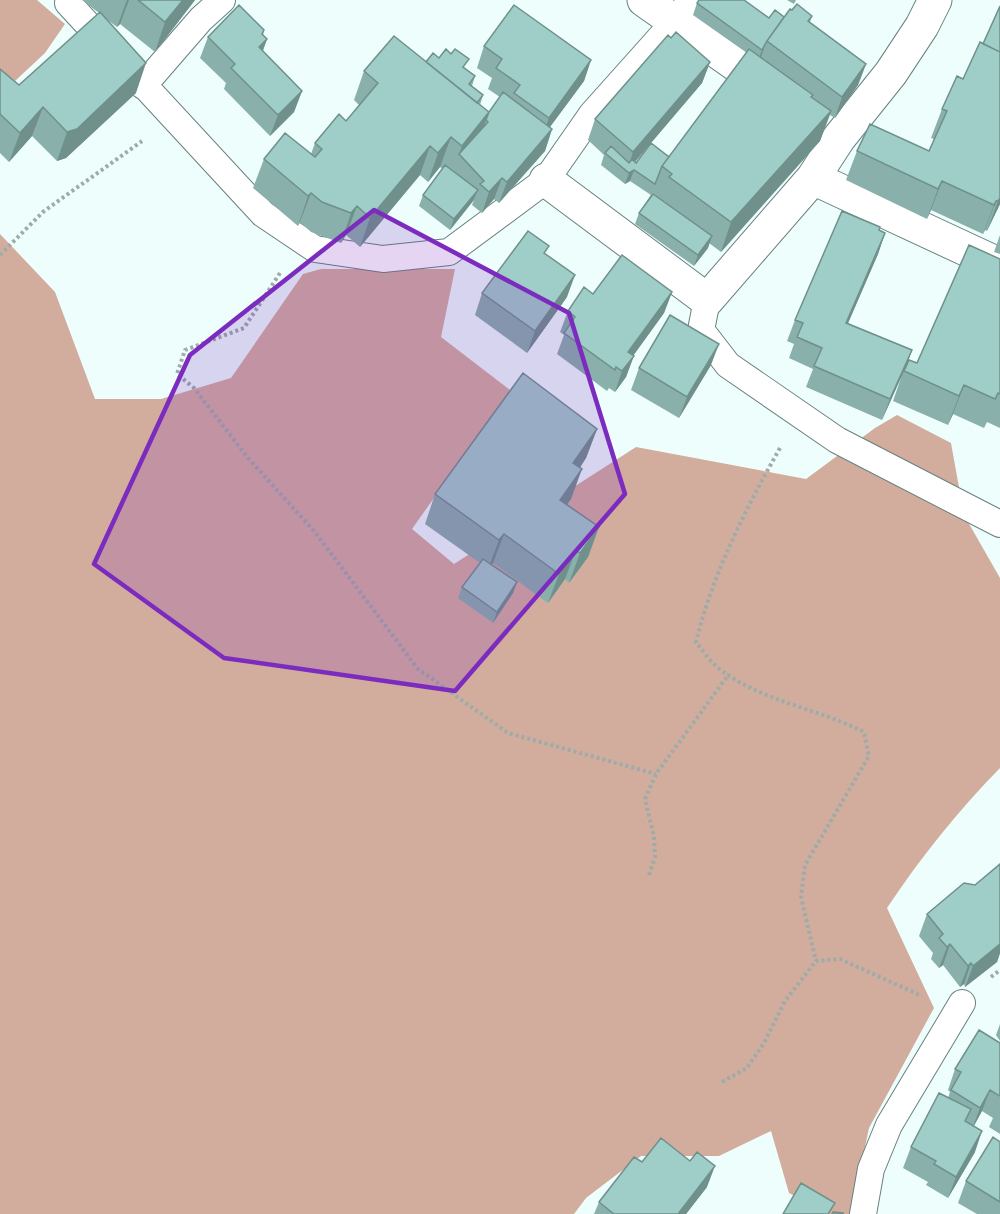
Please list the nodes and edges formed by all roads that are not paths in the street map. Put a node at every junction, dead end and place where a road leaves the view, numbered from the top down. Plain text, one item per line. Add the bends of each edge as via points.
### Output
1 (222, 0) edge
2 (644, 0) edge
3 (934, 0) edge
4 (68, 3) dead end
5 (683, 10) edge
6 (143, 86) junction
7 (839, 138) junction
8 (813, 178) junction
9 (546, 180) junction
10 (1000, 265) edge
11 (707, 300) junction
12 (1000, 524) edge
13 (962, 1003) road end
14 (863, 1214) edge

1 - 6 lane
2 - 5 street
3 - 7 street via 891,73
4 - 6 lane
5 - 7 street
5 - 9 lane via 592,114
6 - 9 lane via 263,214 315,249 383,259 449,252
7 - 8 street
8 - 10 street
8 - 11 street
9 - 11 street
11 - 12 lane via 701,330 728,365 837,440
13 - 14 lane via 889,1125 871,1169

